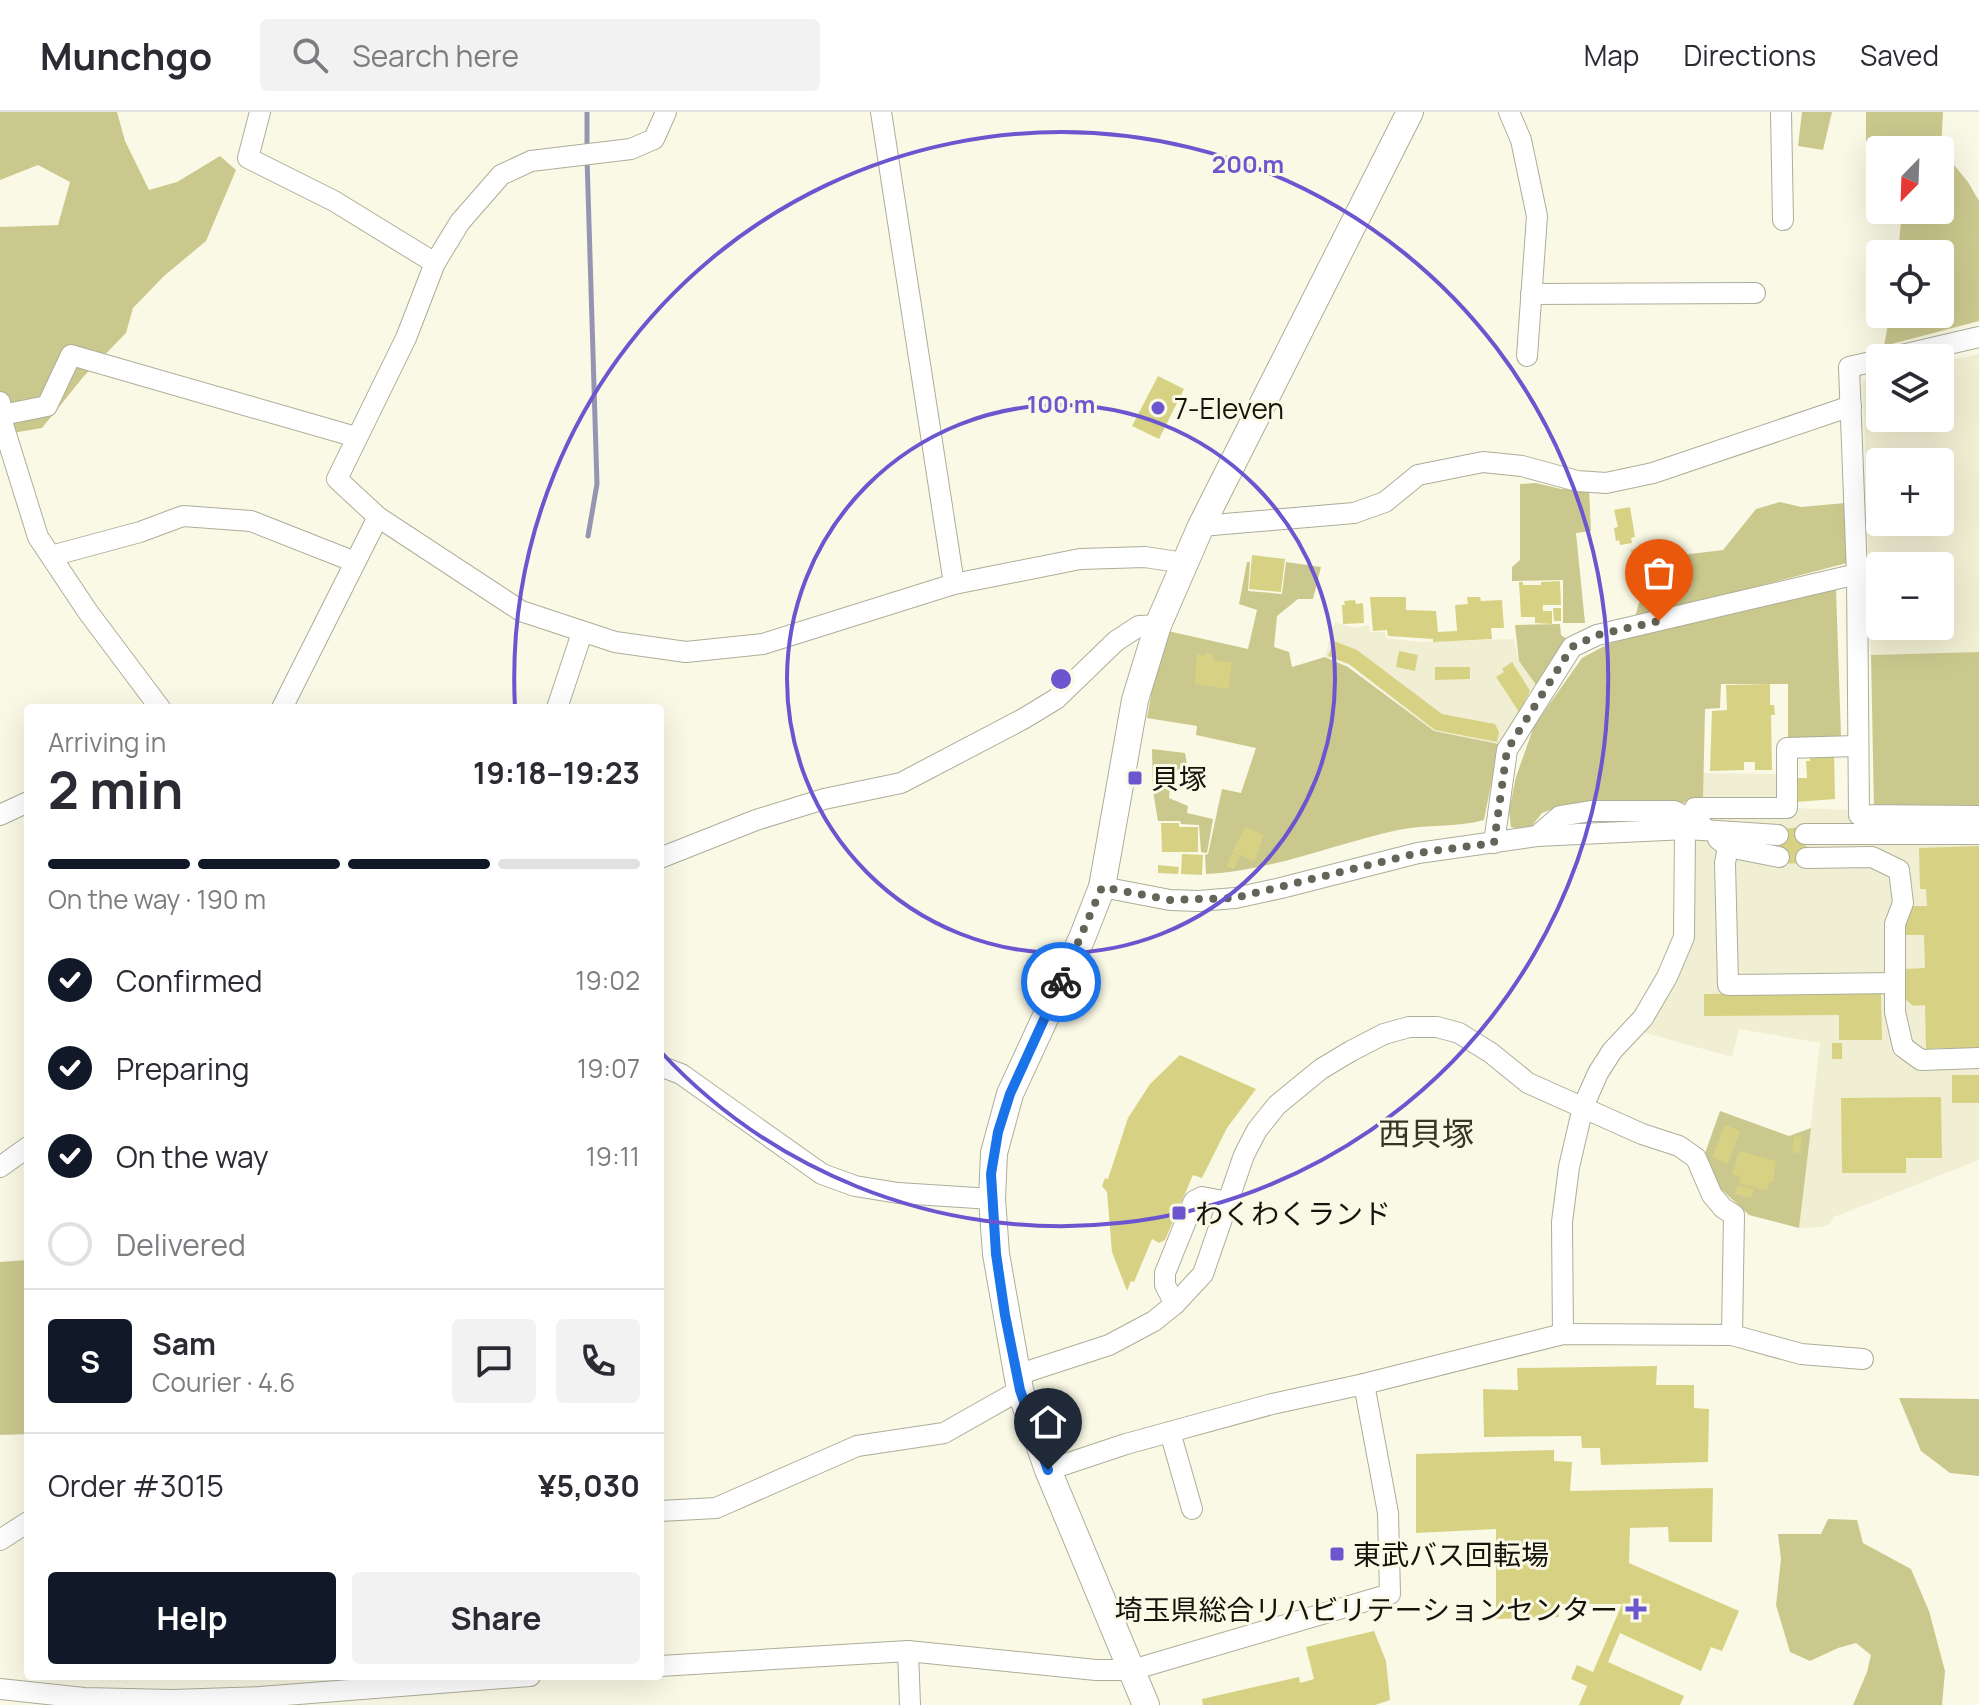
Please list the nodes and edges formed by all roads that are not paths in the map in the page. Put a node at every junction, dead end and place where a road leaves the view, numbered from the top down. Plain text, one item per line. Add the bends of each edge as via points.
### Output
1 (260, 112) edge
2 (666, 112) edge
3 (881, 112) edge
4 (1410, 112) edge
5 (1509, 112) edge
6 (1781, 112) edge
7 (1783, 220) dead end
8 (435, 263) junction
9 (1755, 293) dead end
10 (1531, 294) junction
11 (1979, 337) edge
12 (1949, 344) edge
13 (1527, 356) dead end
14 (1866, 363) edge
15 (1851, 406) junction
16 (1, 411) edge
17 (356, 437) junction
18 (378, 517) junction
19 (1201, 526) junction
20 (51, 556) junction
21 (355, 562) junction
22 (1184, 563) junction
23 (1857, 574) junction
24 (954, 584) junction
25 (1158, 625) junction
26 (582, 633) junction
27 (157, 704) edge
28 (284, 704) edge
29 (558, 704) edge
30 (1857, 746) junction
31 (24, 804) edge
32 (0, 815) edge
33 (1979, 816) edge
34 (1696, 827) junction
35 (1805, 834) dead end
36 (1979, 834) edge
37 (1778, 835) dead end
38 (1494, 843) junction
39 (1728, 847) junction
40 (664, 856) edge
41 (1779, 857) dead end
42 (1806, 858) dead end
43 (1102, 887) junction
44 (1895, 983) junction
45 (1979, 1058) edge
46 (664, 1068) edge
47 (1583, 1107) junction
48 (24, 1150) edge
49 (0, 1167) edge
50 (992, 1199) junction
51 (1228, 1202) junction
52 (1175, 1304) junction
53 (1563, 1334) junction
54 (1732, 1335) junction
55 (1863, 1359) dead end
56 (1019, 1383) junction
57 (1364, 1384) junction
58 (1170, 1432) junction
59 (1048, 1470) junction
60 (1192, 1509) dead end
61 (664, 1511) edge
62 (24, 1525) edge
63 (0, 1540) edge
64 (908, 1651) junction
65 (664, 1666) edge
66 (1132, 1670) junction
67 (479, 1680) edge
68 (0, 1689) edge
69 (84, 1702) edge
70 (910, 1705) edge
71 (1146, 1705) edge

1 - 8 street via 248,158 334,201
2 - 8 street via 654,139 631,149 531,161 501,175 460,222
3 - 24 street
4 - 19 main road
5 - 10 street via 1521,140 1537,216
6 - 7 street
8 - 17 street via 406,338
9 - 10 street
10 - 13 street
11 - 12 street
14 - 15 street via 1849,367
15 - 19 street via 1653,473 1606,483 1483,462 1418,475 1385,502 1354,513
15 - 23 street
16 - 17 street via 47,406 71,355
16 - 20 street via 38,537
17 - 18 street via 337,479
18 - 21 street
18 - 26 street via 521,611
19 - 22 main road
20 - 21 street via 183,516 251,521
20 - 27 street
21 - 28 street
22 - 24 street via 1145,557 1080,559
22 - 25 main road
23 - 30 street
23 - 38 street via 1597,635 1572,647 1507,750
24 - 26 street via 763,644 686,652
25 - 40 street via 1139,626 1116,641 1034,713 901,783 756,820
25 - 43 main road via 1135,700
26 - 29 street
30 - 33 street via 1859,815
30 - 34 street via 1787,748 1787,808 1695,808
31 - 32 street
34 - 37 street
34 - 38 street
34 - 39 street
34 - 47 street via 1684,937 1643,1018 1612,1051
35 - 36 street
38 - 43 street via 1418,853 1235,898 1170,900
39 - 41 street
39 - 44 street via 1728,985
42 - 44 street via 1872,857 1899,870 1903,903 1895,924
43 - 50 main road via 1010,1094 994,1153
44 - 45 street via 1903,1047 1921,1060
46 - 50 street via 681,1074 822,1174 898,1193
47 - 51 street via 1528,1083 1459,1033 1409,1027 1384,1034 1321,1069 1277,1105 1244,1155
47 - 53 street via 1562,1222
47 - 54 street via 1689,1152 1712,1195 1734,1215
48 - 49 street
50 - 56 main road via 996,1254
51 - 52 street via 1203,1274
51 - 52 street via 1202,1197 1194,1201 1165,1273
52 - 56 street via 1130,1336
53 - 54 street
53 - 57 street
54 - 55 street via 1801,1354
56 - 59 main road
56 - 61 street via 944,1433 857,1446 716,1508
57 - 58 street
57 - 66 street via 1388,1513 1390,1594
58 - 59 street
58 - 60 street
59 - 66 main road
62 - 63 street
64 - 65 street
64 - 66 street
64 - 70 street
66 - 71 main road
67 - 69 street via 260,1697
68 - 69 street

